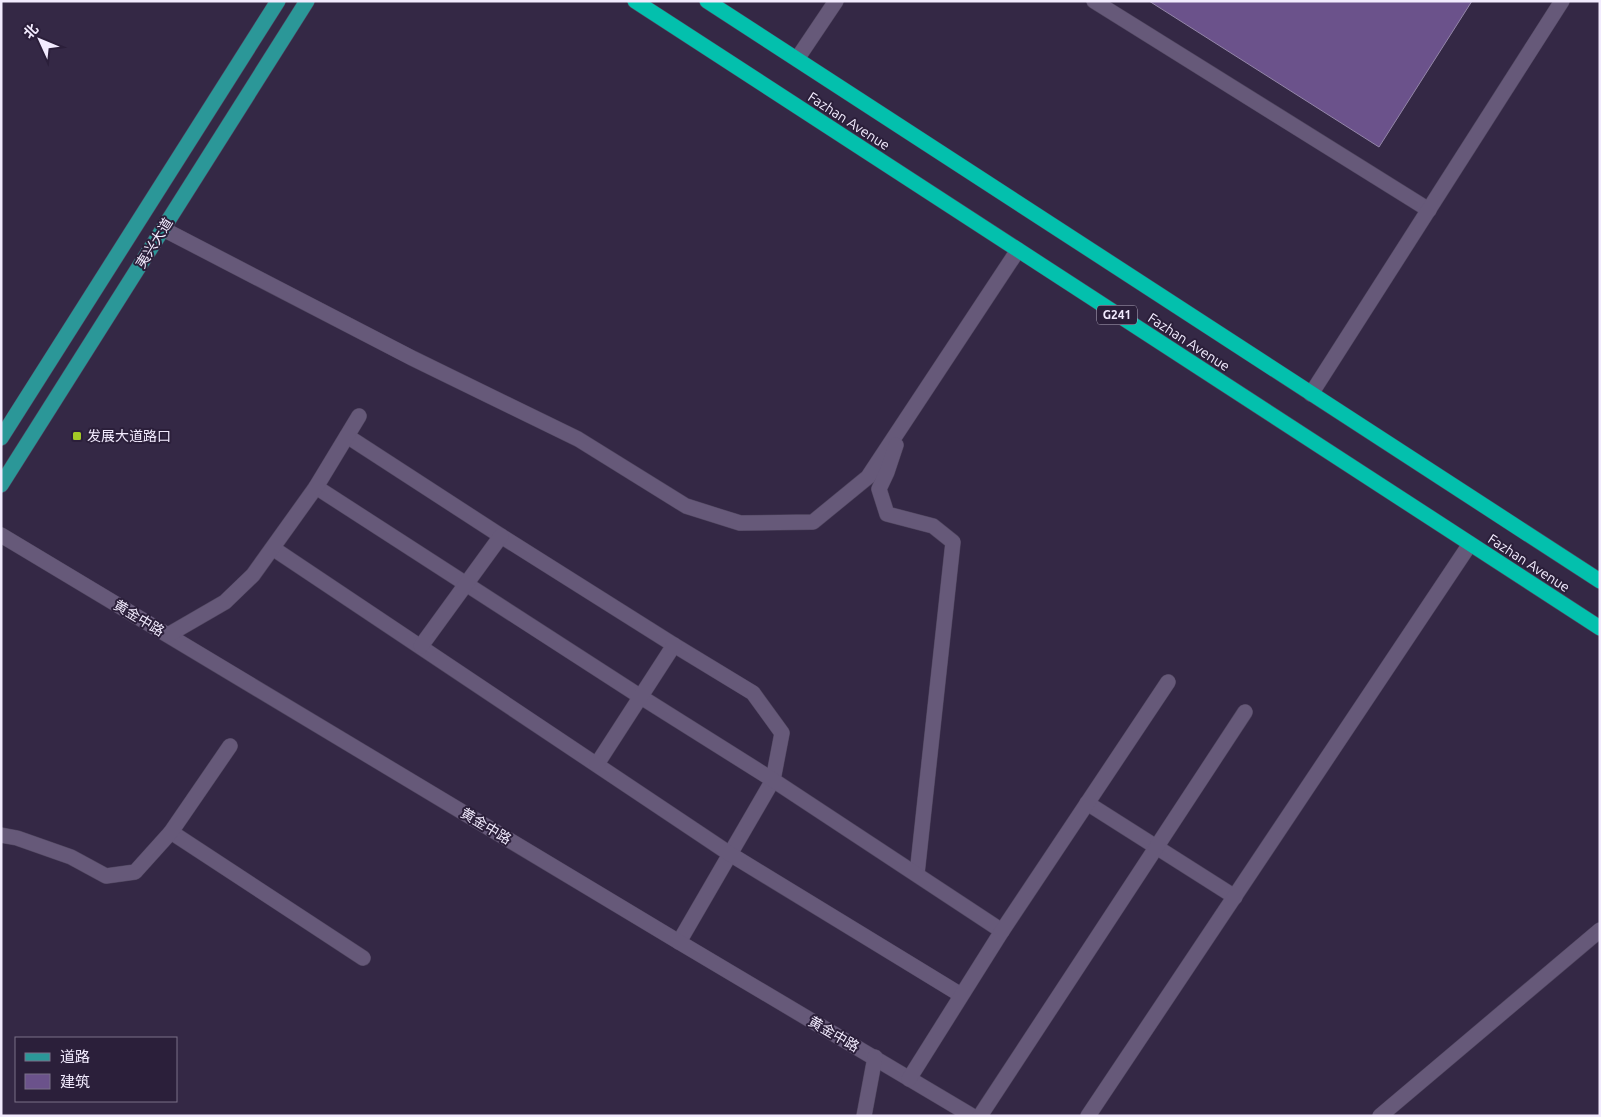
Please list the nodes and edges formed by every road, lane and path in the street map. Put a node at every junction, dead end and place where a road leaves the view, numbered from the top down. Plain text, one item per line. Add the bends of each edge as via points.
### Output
1 (278, 1) edge
2 (307, 1) edge
3 (635, 1) edge
4 (707, 1) edge
5 (836, 1) edge
6 (1094, 1) edge
7 (1562, 1) edge
8 (797, 59) junction
9 (1429, 210) junction
10 (163, 229) junction
11 (1018, 250) junction
12 (1311, 394) junction
13 (359, 416) dead end
14 (902, 425) junction
15 (347, 436) junction
16 (1, 438) edge
17 (1, 485) edge
18 (316, 487) junction
19 (1, 536) edge
20 (501, 536) junction
21 (1470, 544) junction
22 (274, 549) junction
23 (1600, 581) edge
24 (466, 583) junction
25 (1600, 628) edge
26 (168, 635) junction
27 (674, 645) junction
28 (421, 646) junction
29 (1168, 682) dead end
30 (641, 697) junction
31 (1246, 712) dead end
32 (230, 746) dead end
33 (597, 764) junction
34 (773, 780) junction
35 (1087, 803) junction
36 (171, 832) junction
37 (1, 835) edge
38 (1157, 848) junction
39 (730, 854) junction
40 (917, 874) junction
41 (1235, 897) junction
42 (1600, 930) edge
43 (1002, 931) junction
44 (679, 942) junction
45 (363, 958) dead end
46 (961, 995) junction
47 (875, 1057) junction
48 (909, 1079) junction
49 (864, 1116) edge
50 (972, 1116) edge
51 (980, 1116) edge
52 (1088, 1116) edge
53 (1380, 1116) edge

1 - 16 main road, 夷兴大道
2 - 10 main road, 夷兴大道
3 - 11 highway, Fazhan Avenue / G241
4 - 8 highway, Fazhan Avenue
5 - 8 street
6 - 9 street
7 - 9 street
8 - 12 highway, Fazhan Avenue
9 - 12 street
10 - 14 street via 412,358 578,439 686,506 740,523 812,522 868,477
10 - 17 main road, 夷兴大道
11 - 14 street
11 - 21 highway, Fazhan Avenue / G241
12 - 23 highway, Fazhan Avenue
13 - 15 street
14 - 40 street via 879,489 887,514 933,526 953,542
15 - 18 street
15 - 20 street
18 - 22 street
18 - 24 street
19 - 26 street, 黄金中路
20 - 24 street
20 - 27 street
21 - 25 highway, Fazhan Avenue / G241
21 - 41 street
22 - 26 street via 253,576 225,602
22 - 28 street
24 - 28 street
24 - 30 street
26 - 44 street, 黄金中路
27 - 30 street
27 - 34 street via 753,693 782,733
28 - 33 street
29 - 35 street
30 - 33 street
30 - 34 street
31 - 38 street
32 - 36 street
33 - 39 street
34 - 39 street
34 - 40 street
35 - 38 street
35 - 43 street
36 - 37 street via 135,872 106,876 71,857
36 - 45 street
38 - 41 street
38 - 51 street
39 - 44 street
39 - 46 street
40 - 43 street
41 - 52 street
42 - 53 street
43 - 46 street
44 - 47 street, 黄金中路
46 - 48 street
47 - 48 street, 黄金中路
47 - 49 street
48 - 50 street, 黄金中路

